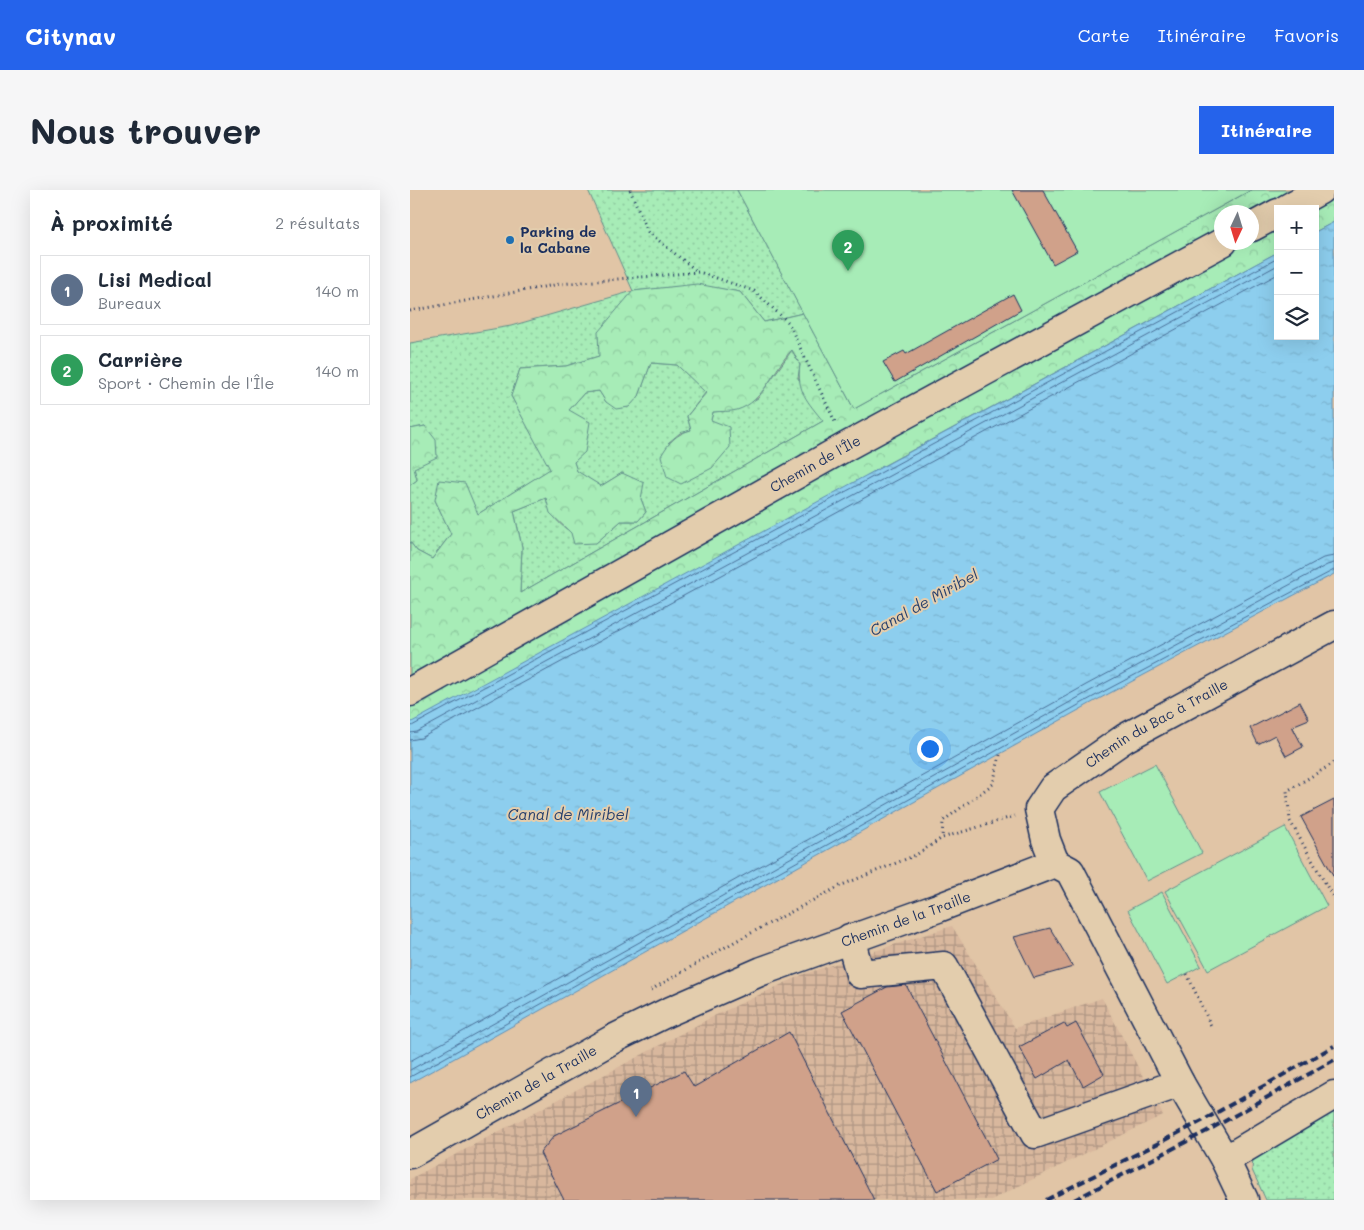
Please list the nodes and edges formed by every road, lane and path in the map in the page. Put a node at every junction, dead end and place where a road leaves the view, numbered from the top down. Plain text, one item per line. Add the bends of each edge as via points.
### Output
1 (630, 190) edge
2 (1320, 190) edge
3 (1293, 205) edge
4 (1274, 215) edge
5 (1259, 223) edge
6 (1214, 247) edge
7 (699, 272) junction
8 (410, 312) edge
9 (836, 424) dead end
10 (1334, 625) edge
11 (410, 692) edge
12 (1000, 756) dead end
13 (1334, 763) edge
14 (1039, 809) junction
15 (942, 838) junction
16 (1055, 862) junction
17 (1334, 899) edge
18 (850, 938) junction
19 (1187, 974) dead end
20 (647, 993) dead end
21 (1212, 1028) dead end
22 (1180, 1083) junction
23 (1334, 1095) edge
24 (410, 1154) edge
25 (1225, 1160) junction
26 (1244, 1200) edge

1 - 7 path via 648,232
2 - 3 street
4 - 5 street
6 - 11 street, Chemin de l'Île via 847,446
7 - 8 path via 560,284
7 - 9 path via 754,291 788,322
10 - 14 street, Chemin du Bac à Traille via 1125,738 1053,788
12 - 15 path via 993,784 943,821
13 - 17 path via 1286,791 1290,822
14 - 15 path
14 - 16 street
15 - 20 path via 916,855 842,885 753,931
16 - 18 street, Chemin de la Traille
16 - 22 street via 1070,872
18 - 22 street via 860,974 944,966 1035,1134
18 - 24 street, Chemin de la Traille via 762,970 624,1034
19 - 21 path
22 - 25 street
23 - 25 street
25 - 26 street

